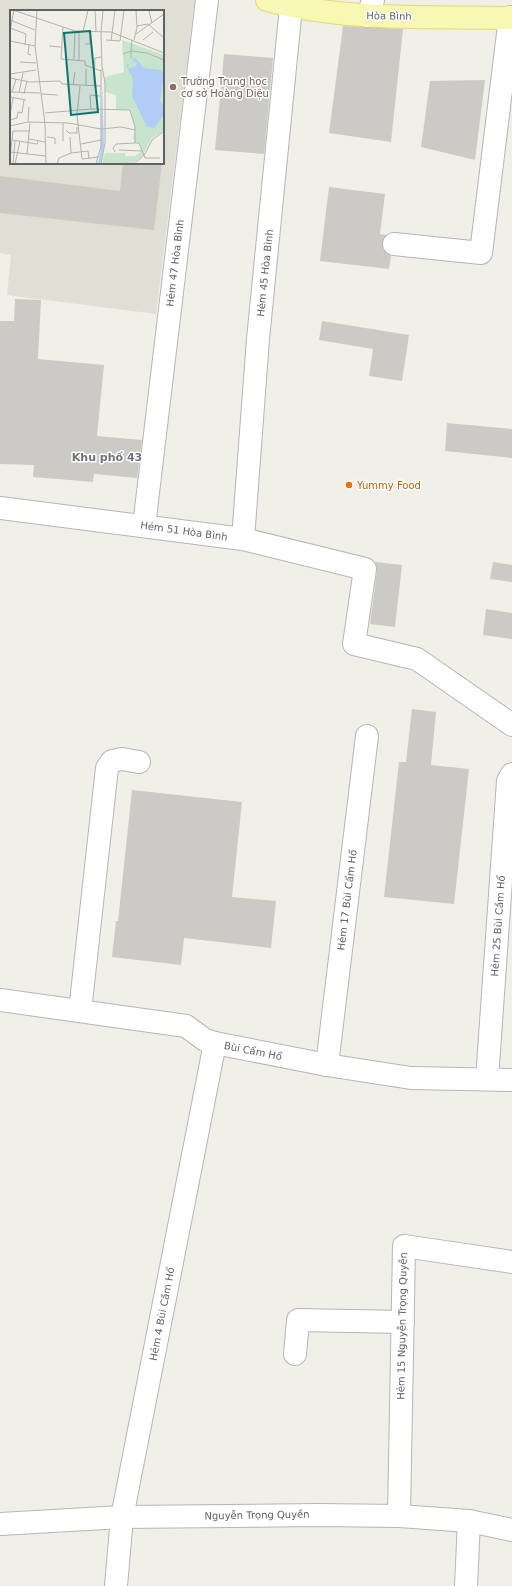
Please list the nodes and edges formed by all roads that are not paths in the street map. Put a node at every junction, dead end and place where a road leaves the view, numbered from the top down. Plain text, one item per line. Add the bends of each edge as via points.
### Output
1 (207, 0) edge
2 (267, 0) edge
3 (291, 7) junction
4 (370, 8) edge
5 (511, 18) edge
6 (394, 244) dead end
7 (0, 508) edge
8 (144, 526) junction
9 (243, 539) junction
10 (512, 725) edge
11 (367, 736) dead end
12 (140, 762) dead end
13 (512, 774) edge
14 (0, 1000) edge
15 (80, 1011) junction
16 (215, 1044) junction
17 (326, 1065) junction
18 (487, 1078) junction
19 (512, 1080) edge
20 (512, 1262) edge
21 (402, 1322) junction
22 (295, 1354) dead end
23 (399, 1516) junction
24 (122, 1518) junction
25 (469, 1521) junction
26 (0, 1524) edge
27 (512, 1530) edge
28 (116, 1586) edge
29 (466, 1586) edge

1 - 8 street, Hẻm 47 Hòa Bình
2 - 3 main road, Hòa Bình
3 - 4 main road, Hòa Bình
3 - 9 street, Hẻm 45 Hòa Bình via 258,339
4 - 5 main road, Hòa Bình
5 - 6 street via 481,253
7 - 8 street, Hẻm 51 Hòa Bình
8 - 9 street, Hẻm 51 Hòa Bình
9 - 10 street, Hẻm 51 Hòa Bình via 365,570 354,644 417,659
11 - 17 street, Hẻm 17 Bùi Cẩm Hổ
12 - 15 street via 122,759 112,761 107,768
13 - 18 street, Hẻm 25 Bùi Cầm Hổ via 508,781
14 - 15 street, Bùi Cẩm Hổ
15 - 16 street, Bùi Cẩm Hổ via 186,1026
16 - 17 street, Bùi Cẩm Hổ
16 - 24 street, Hẻm 4 Bùi Cầm Hổ
17 - 18 street, Bùi Cẩm Hổ via 410,1078
18 - 19 street, Bùi Cẩm Hổ
20 - 21 street, Hẻm 15 Nguyễn Trọng Quyền via 404,1246
21 - 22 street via 298,1320
21 - 23 street, Hẻm 15 Nguyễn Trọng Quyền
23 - 24 street, Nguyễn Trọng Quyền via 319,1514
23 - 25 street, Nguyễn Trọng Quyền
24 - 26 street, Nguyễn Trọng Quyền
24 - 28 street, Hẻm 4 Bùi Cầm Hổ
25 - 27 street, Nguyễn Trọng Quyền
25 - 29 street

